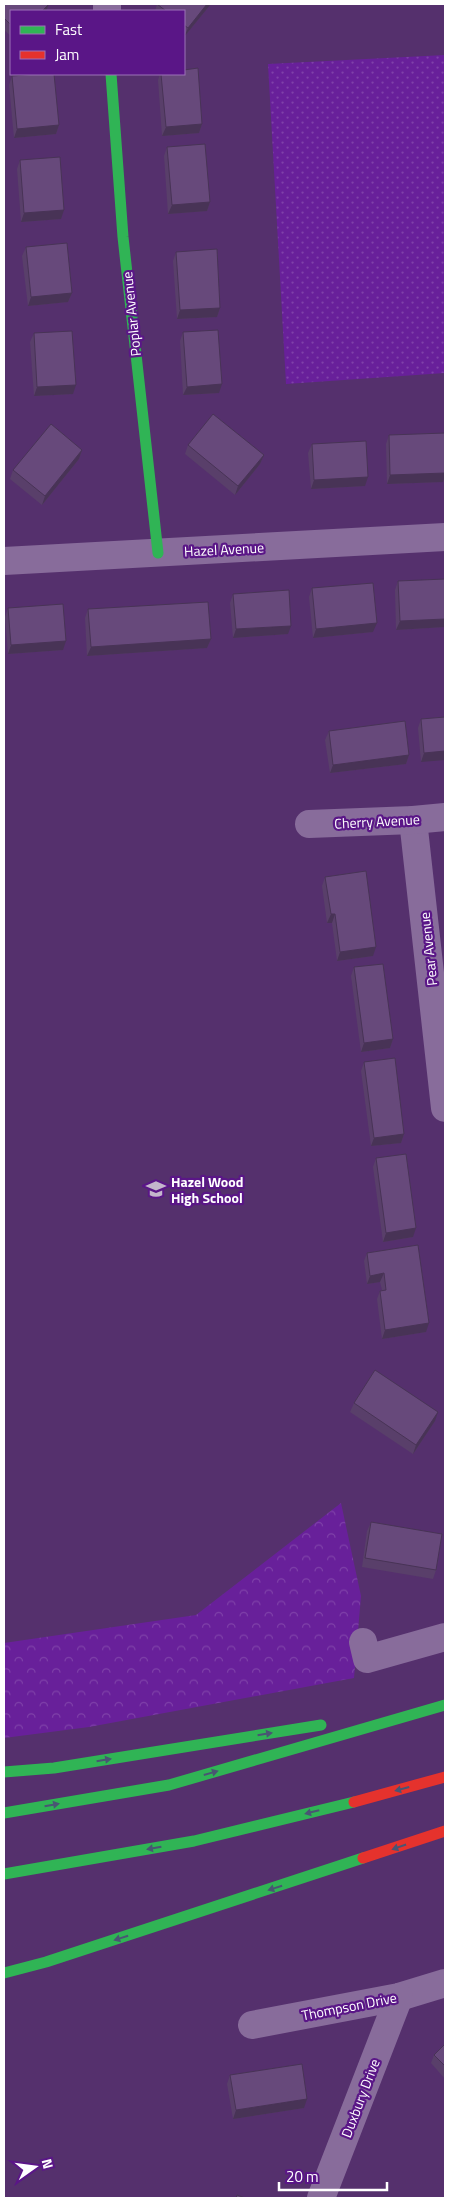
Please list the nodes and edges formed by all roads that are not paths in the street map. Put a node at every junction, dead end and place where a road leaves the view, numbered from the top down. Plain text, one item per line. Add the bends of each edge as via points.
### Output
1 (112, 75) edge
2 (445, 538) edge
3 (158, 553) junction
4 (4, 561) edge
5 (445, 817) edge
6 (414, 820) junction
7 (309, 824) dead end
8 (445, 1108) edge
9 (445, 1637) edge
10 (363, 1642) dead end
11 (442, 1706) edge
12 (4, 1772) edge
13 (445, 1777) edge
14 (4, 1813) edge
15 (445, 1831) edge
16 (4, 1874) edge
17 (4, 1973) edge
18 (445, 1983) edge
19 (399, 1997) junction
20 (252, 2025) dead end
21 (321, 2198) edge

1 - 3 main road, Poplar Avenue via 123,237
2 - 3 street, Hazel Avenue
3 - 4 street, Hazel Avenue
5 - 6 street, Cherry Avenue
6 - 7 street, Cherry Avenue
6 - 8 street, Pear Avenue
9 - 10 street via 367,1659
12 -> 11 main road via 54,1768
14 -> 11 main road via 169,1785
13 -> 16 main road via 194,1841
15 -> 17 main road
18 - 19 street, Thompson Drive
19 - 20 street, Thompson Drive
19 - 21 street, Duxbury Drive

